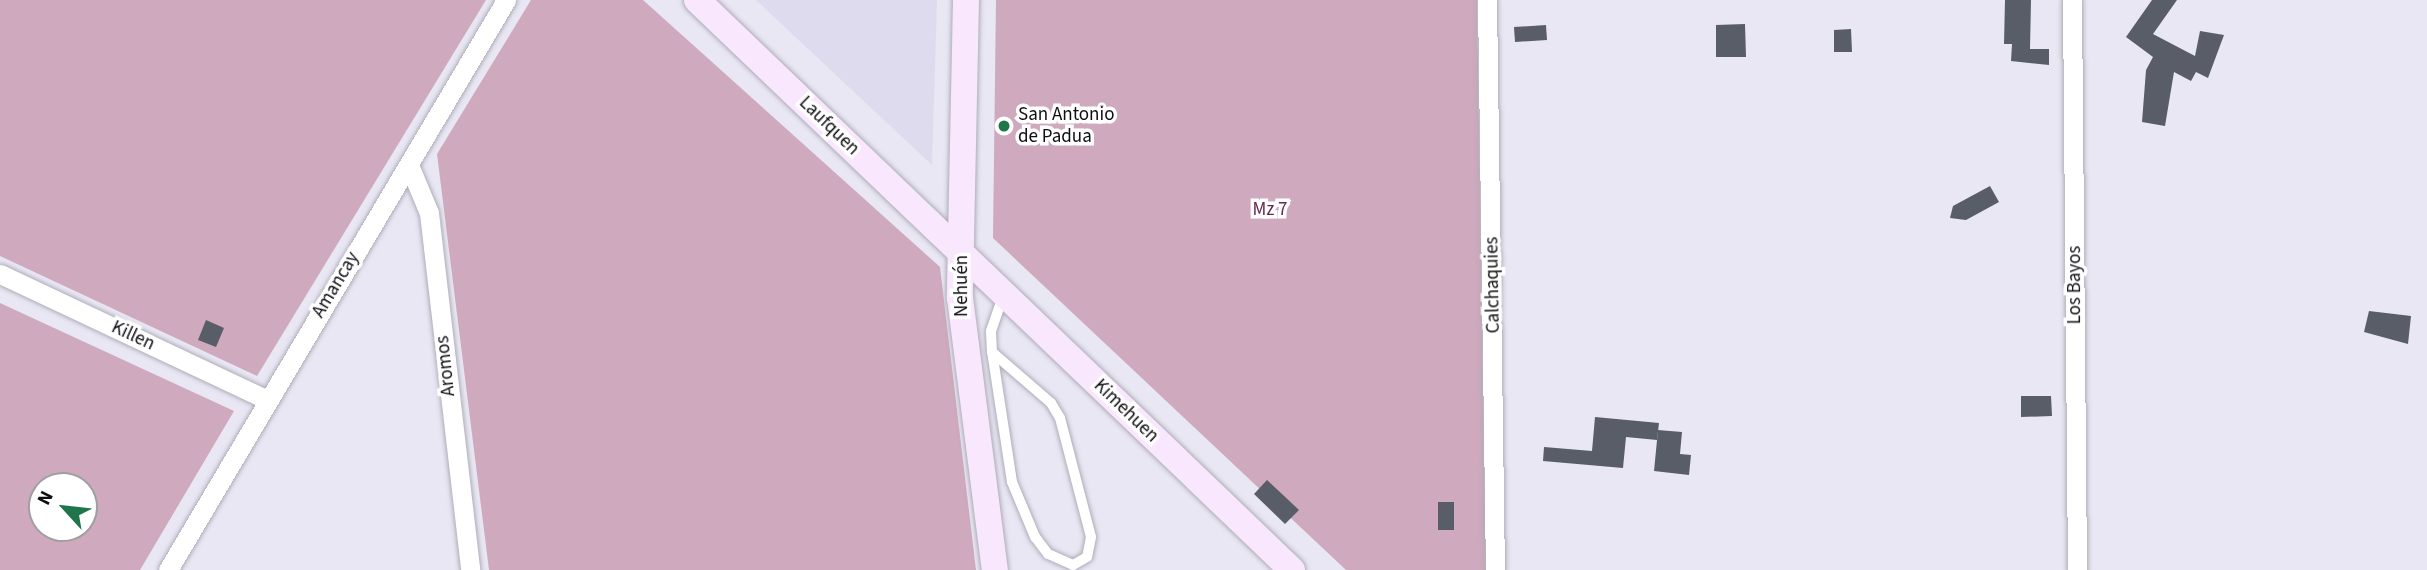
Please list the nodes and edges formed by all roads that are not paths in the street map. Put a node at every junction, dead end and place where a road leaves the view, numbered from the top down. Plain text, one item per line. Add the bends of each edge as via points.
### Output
1 (506, 0) edge
2 (697, 0) edge
3 (965, 0) edge
4 (1487, 0) edge
5 (2072, 0) edge
6 (409, 165) junction
7 (961, 252) junction
8 (0, 274) edge
9 (1004, 294) junction
10 (992, 352) junction
11 (266, 399) junction
12 (168, 570) edge
13 (470, 570) edge
14 (995, 570) edge
15 (1292, 570) edge
16 (1495, 570) edge
17 (2077, 570) edge

1 - 6 street, Amancay
2 - 7 street, Laufquen
3 - 7 street, Nehuén
4 - 16 street, Calchaquies
5 - 17 street, Los Bayos
6 - 11 street, Amancay
6 - 13 street, Aromos via 429,213
7 - 9 street, Kimehuen
7 - 14 street, Nehuén via 962,327
8 - 11 street, Killen
9 - 10 lane via 991,331
9 - 15 street, Kimehuen
10 - 10 lane via 1051,402 1060,418 1091,537 1087,557 1073,565 1048,554 1025,519 1012,481
11 - 12 street, Amancay

